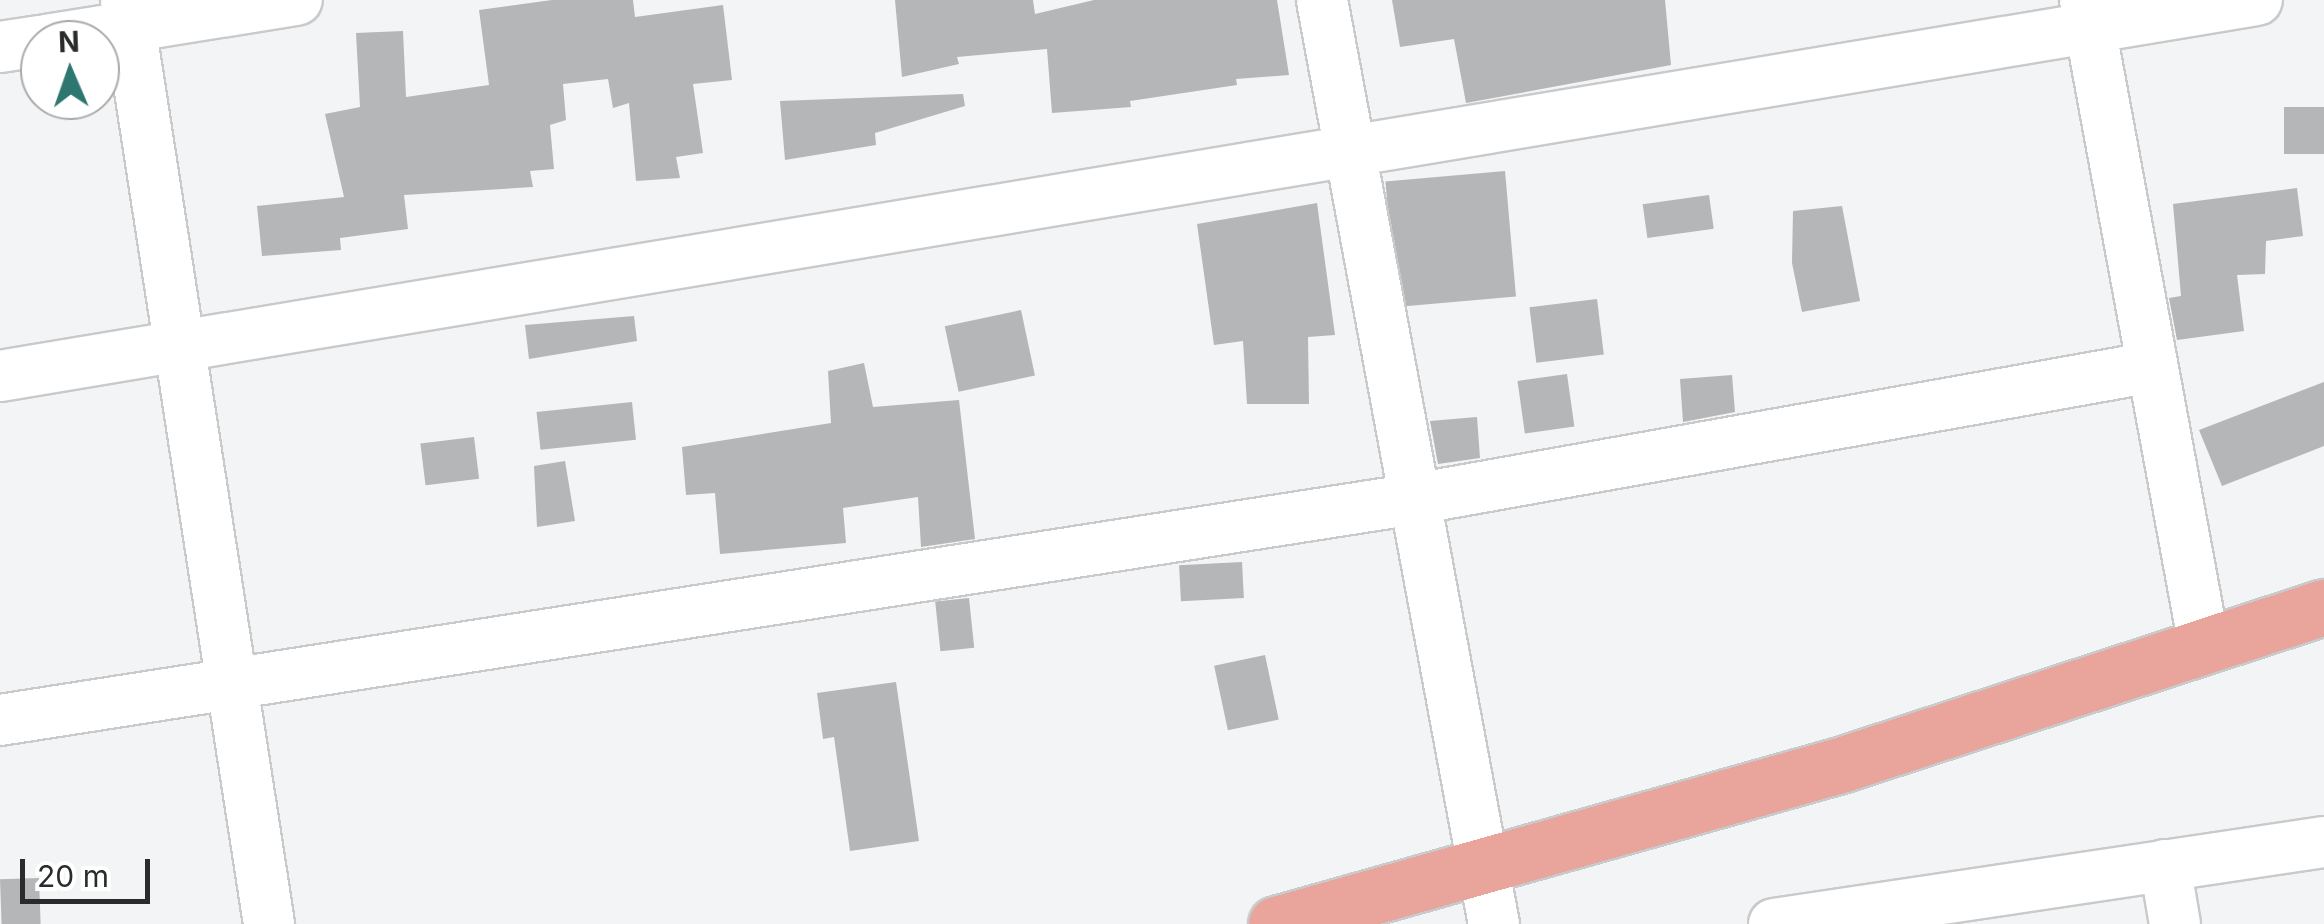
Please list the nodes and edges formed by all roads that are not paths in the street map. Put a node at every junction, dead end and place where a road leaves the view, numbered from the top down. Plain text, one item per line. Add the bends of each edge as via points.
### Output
1 (298, 0) edge
2 (1322, 0) edge
3 (2256, 0) edge
4 (128, 14) edge
5 (2088, 14) edge
6 (1347, 147) junction
7 (182, 347) junction
8 (2152, 367) junction
9 (0, 376) edge
10 (1414, 498) junction
11 (2324, 607) edge
12 (2204, 646) junction
13 (232, 687) junction
14 (0, 720) edge
15 (2324, 842) edge
16 (2166, 866) junction
17 (1486, 868) junction
18 (269, 924) edge
19 (1276, 924) edge
20 (1494, 924) edge
21 (1774, 924) edge
22 (2175, 924) edge

1 - 4 street
2 - 6 street
3 - 5 street
4 - 7 street
5 - 6 street
5 - 8 street
6 - 7 street
6 - 10 street
7 - 9 street
7 - 13 street
8 - 10 street
8 - 12 street
10 - 13 street
10 - 17 street
11 - 12 main road
12 - 17 main road via 1840,764
13 - 14 street
13 - 18 street
15 - 16 street
16 - 21 street
16 - 22 street
17 - 19 main road
17 - 20 street

